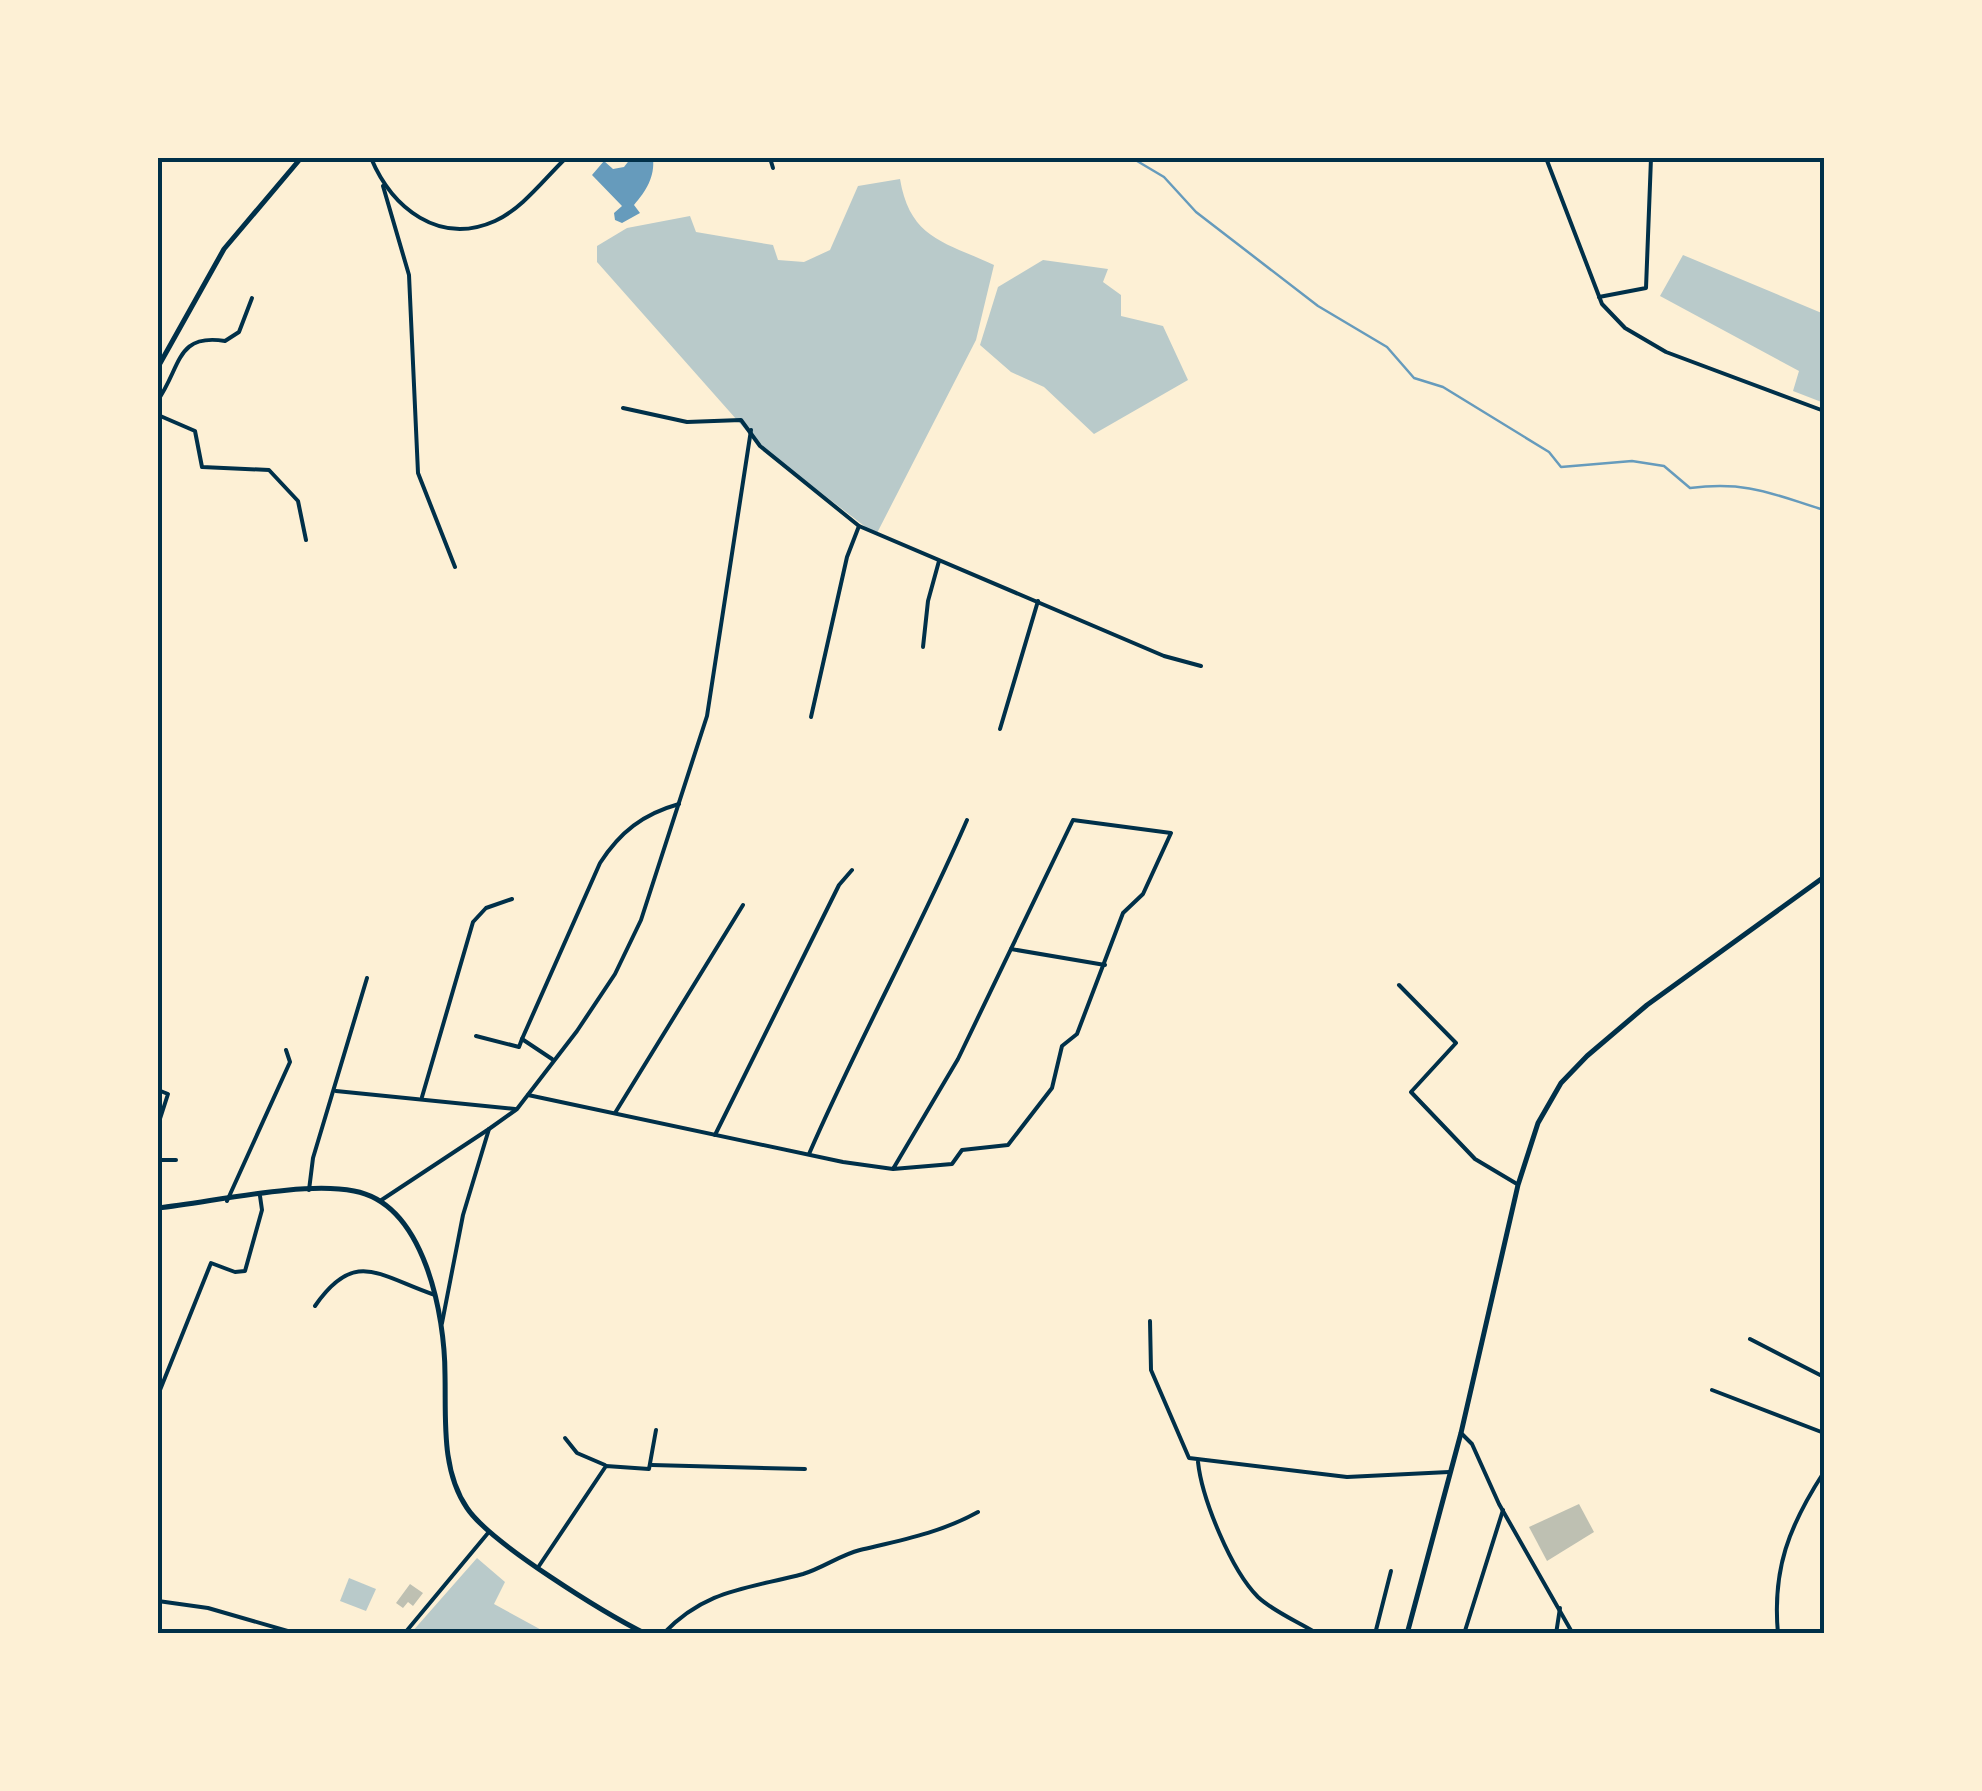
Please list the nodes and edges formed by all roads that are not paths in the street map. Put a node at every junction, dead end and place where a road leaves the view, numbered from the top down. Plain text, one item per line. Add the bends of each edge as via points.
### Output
1 (301, 158) edge
2 (372, 158) edge
3 (566, 158) edge
4 (770, 158) edge
5 (1546, 158) edge
6 (1651, 158) edge
7 (773, 168) dead end
8 (383, 186) junction
9 (252, 298) dead end
10 (1599, 298) junction
11 (158, 367) edge
12 (158, 400) edge
13 (623, 408) dead end
14 (1824, 412) edge
15 (158, 415) edge
16 (751, 430) junction
17 (859, 526) junction
18 (306, 540) dead end
19 (940, 561) junction
20 (455, 567) dead end
21 (1038, 601) junction
22 (923, 647) dead end
23 (1202, 666) dead end
24 (812, 717) dead end
25 (1000, 729) dead end
26 (680, 804) junction
27 (967, 820) dead end
28 (852, 870) dead end
29 (1824, 878) edge
30 (512, 898) dead end
31 (743, 905) dead end
32 (1010, 949) junction
33 (1105, 965) junction
34 (367, 978) dead end
35 (1399, 985) dead end
36 (476, 1036) dead end
37 (522, 1040) junction
38 (286, 1050) dead end
39 (552, 1059) junction
40 (158, 1090) edge
41 (336, 1092) junction
42 (528, 1095) junction
43 (422, 1096) junction
44 (517, 1109) junction
45 (616, 1113) junction
46 (158, 1125) edge
47 (489, 1129) junction
48 (714, 1135) junction
49 (809, 1154) junction
50 (158, 1160) edge
51 (176, 1160) dead end
52 (893, 1170) junction
53 (1518, 1185) junction
54 (309, 1190) junction
55 (260, 1196) junction
56 (227, 1201) junction
57 (378, 1202) junction
58 (158, 1208) edge
59 (438, 1296) junction
60 (315, 1306) dead end
61 (1150, 1321) dead end
62 (442, 1327) junction
63 (1750, 1340) dead end
64 (1824, 1377) edge
65 (1712, 1390) dead end
66 (158, 1395) edge
67 (656, 1430) dead end
68 (1461, 1433) junction
69 (1824, 1433) edge
70 (565, 1438) dead end
71 (1198, 1462) junction
72 (652, 1465) junction
73 (606, 1466) junction
74 (805, 1469) dead end
75 (1449, 1472) junction
76 (1824, 1472) edge
77 (1503, 1510) junction
78 (978, 1512) dead end
79 (488, 1533) junction
80 (539, 1566) junction
81 (1391, 1572) dead end
82 (158, 1601) edge
83 (1560, 1608) junction
84 (298, 1634) edge
85 (404, 1634) edge
86 (646, 1634) edge
87 (663, 1634) edge
88 (1318, 1634) edge
89 (1375, 1634) edge
90 (1407, 1634) edge
91 (1464, 1634) edge
92 (1556, 1634) edge
93 (1573, 1634) edge
94 (1778, 1634) edge

1 - 11 street via 224,249
2 - 8 street
3 - 8 street via 497,220 464,230 431,226
4 - 7 street
5 - 10 street
6 - 10 street via 1646,288
8 - 20 street via 409,275 418,473
9 - 12 street via 239,332 225,341 202,337 188,344
10 - 14 street via 1625,328 1666,352
13 - 16 street via 687,422 741,420
15 - 18 street via 195,431 202,466 268,470 298,500
16 - 17 street via 760,446
16 - 26 street via 707,716
17 - 19 street
17 - 24 street
19 - 21 street
19 - 22 street
21 - 23 street
21 - 25 street
26 - 37 street via 616,838
26 - 39 street via 615,974
27 - 49 street
28 - 48 street
29 - 53 street via 1587,1056 1561,1083 1538,1123
30 - 43 street via 486,908 473,922
31 - 45 street
32 - 33 street
32 - 33 street via 1073,820 1172,833 1142,894 1123,913
32 - 52 street via 958,1059
33 - 52 street via 1077,1034 1062,1046 1052,1088 1008,1145 962,1150 952,1164
34 - 41 street
35 - 53 street via 1456,1043 1411,1092 1475,1160
36 - 37 street via 519,1047
37 - 39 street
38 - 56 street via 290,1062
39 - 42 street
40 - 46 street via 168,1094
41 - 43 street
41 - 54 street
42 - 44 street
42 - 45 street
43 - 44 street
44 - 47 street
45 - 48 street
47 - 57 street
47 - 62 street via 463,1215
48 - 49 street
49 - 52 street
50 - 51 street
53 - 68 street
54 - 55 street
54 - 57 street via 356,1191
55 - 56 street
55 - 66 street via 245,1271 212,1263
56 - 58 street
57 - 59 street via 419,1246
59 - 60 street via 361,1270 333,1280
59 - 62 street
61 - 71 street via 1151,1370 1179,1440
62 - 79 street via 446,1444 466,1508
63 - 64 street
65 - 69 street
67 - 72 street
68 - 75 street
68 - 77 street
70 - 73 street via 577,1453
71 - 75 street via 1347,1477
71 - 88 street via 1243,1580 1266,1604
72 - 73 street
72 - 74 street
73 - 80 street
75 - 90 street
76 - 94 street via 1776,1579
77 - 83 street
77 - 91 street
78 - 87 street via 814,1570 721,1592 687,1610
79 - 80 street
79 - 85 street
80 - 86 street
81 - 89 street
82 - 84 street
83 - 92 street
83 - 93 street

